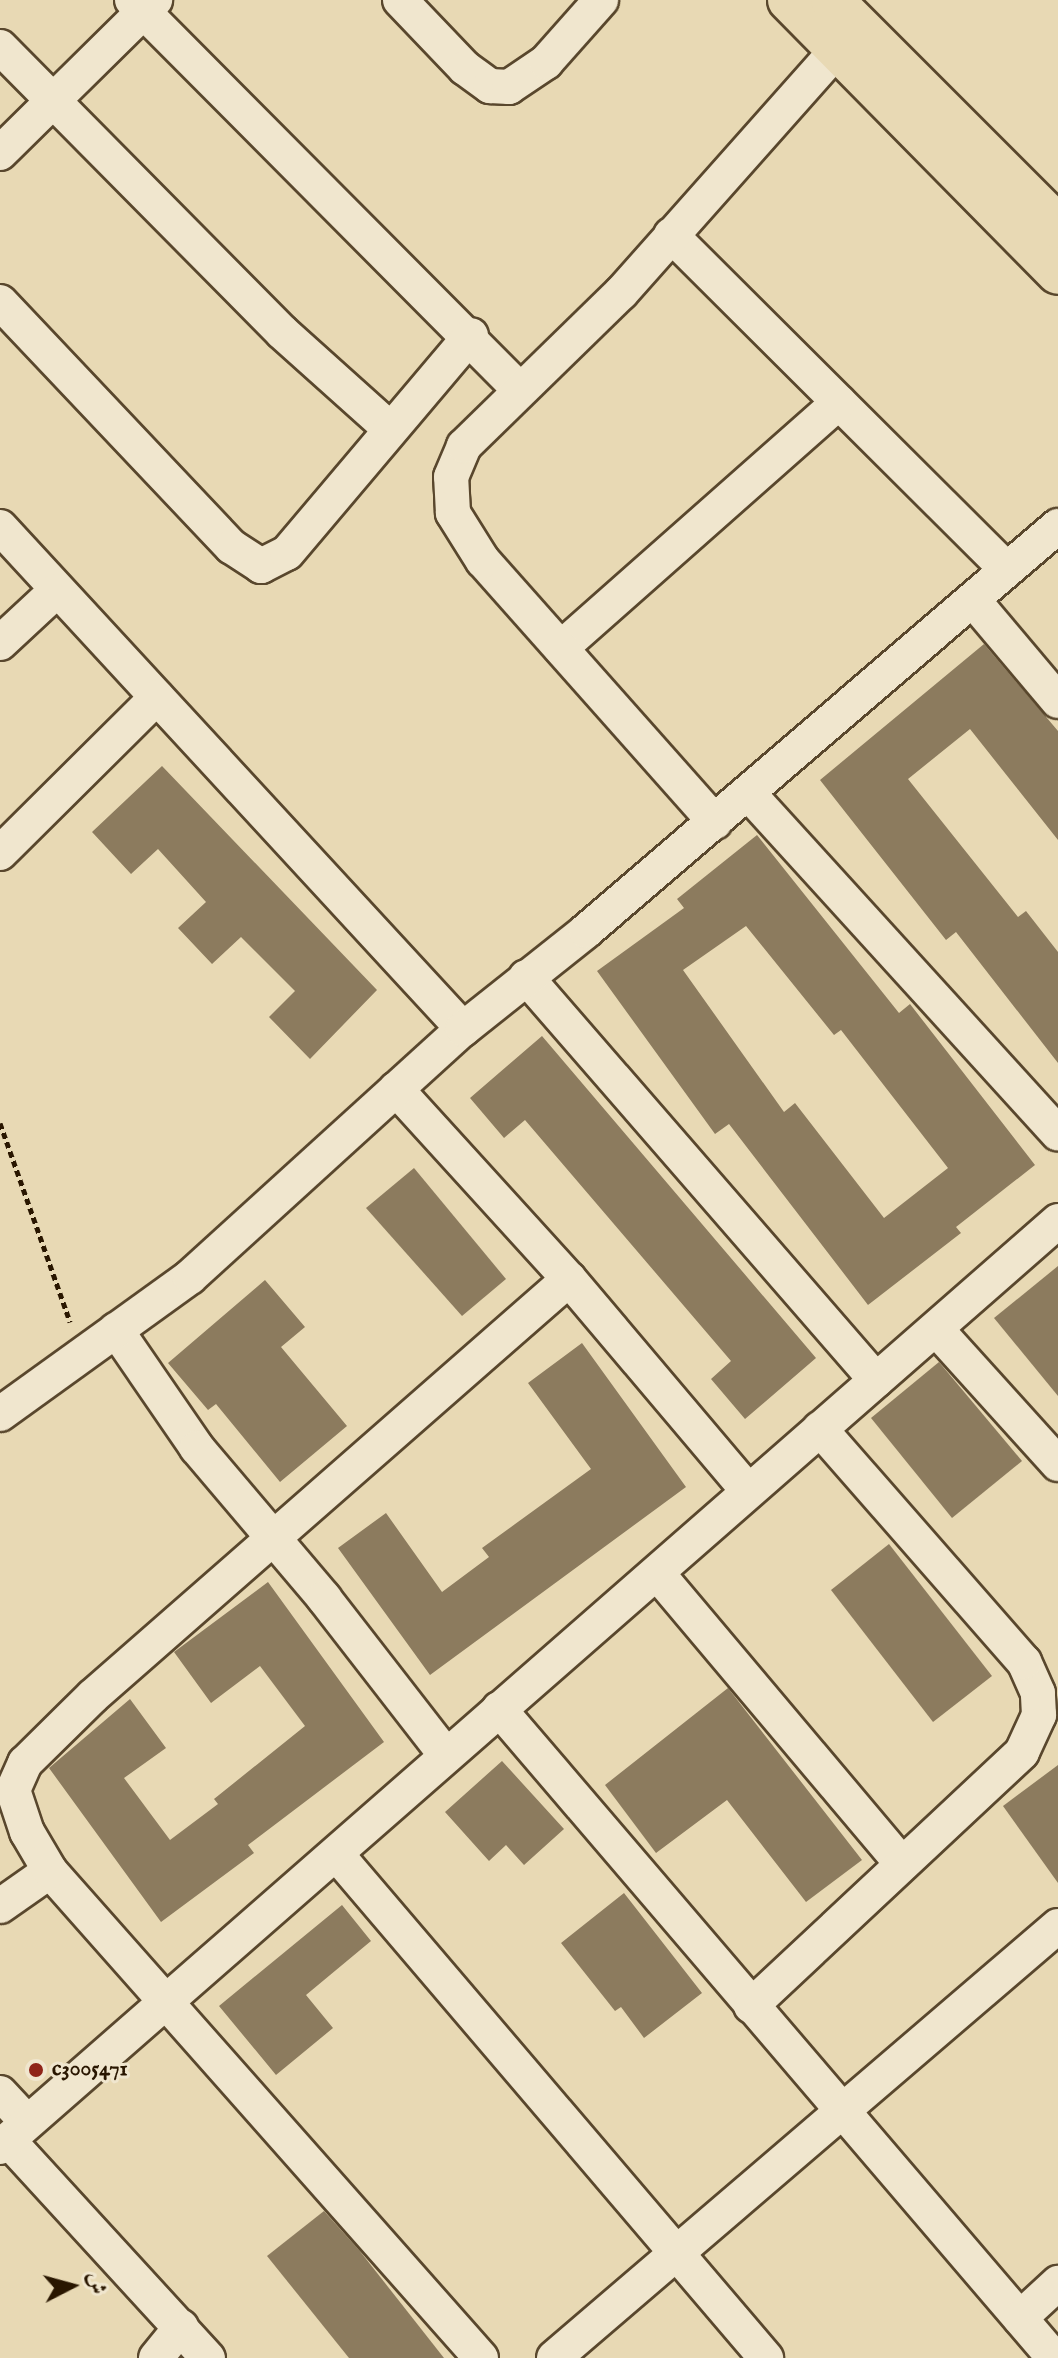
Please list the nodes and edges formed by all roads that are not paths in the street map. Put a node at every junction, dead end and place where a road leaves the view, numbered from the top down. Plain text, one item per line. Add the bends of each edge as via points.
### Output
1 (400, 0) edge
2 (601, 0) edge
3 (789, 0) edge
4 (832, 0) edge
5 (144, 4) edge
6 (0, 47) edge
7 (835, 52) junction
8 (54, 104) junction
9 (0, 153) edge
10 (1052, 208) edge
11 (671, 235) junction
12 (1058, 273) edge
13 (0, 302) edge
14 (471, 335) junction
15 (519, 389) junction
16 (839, 402) junction
17 (389, 428) junction
18 (1058, 526) edge
19 (0, 527) edge
20 (1007, 570) junction
21 (56, 591) junction
22 (973, 600) junction
23 (0, 643) edge
24 (561, 648) junction
25 (157, 697) junction
26 (1058, 701) edge
27 (749, 794) junction
28 (715, 822) junction
29 (0, 853) edge
30 (526, 977) junction
31 (463, 1029) junction
32 (396, 1089) junction
33 (1058, 1134) edge
34 (1057, 1223) edge
35 (569, 1279) junction
36 (936, 1329) junction
37 (116, 1330) junction
38 (876, 1380) junction
39 (0, 1414) edge
40 (820, 1429) junction
41 (1058, 1464) edge
42 (748, 1491) junction
43 (274, 1536) junction
44 (657, 1573) junction
45 (499, 1709) junction
46 (445, 1754) junction
47 (338, 1856) junction
48 (900, 1862) junction
49 (50, 1871) junction
50 (0, 1906) edge
51 (1058, 1926) edge
52 (166, 2002) junction
53 (751, 2006) junction
54 (0, 2093) edge
55 (844, 2112) junction
56 (11, 2136) edge
57 (678, 2249) junction
58 (1058, 2283) edge
59 (1020, 2318) junction
60 (181, 2327) junction
61 (156, 2358) edge
62 (208, 2358) edge
63 (481, 2358) edge
64 (554, 2358) edge
65 (766, 2358) edge
66 (1054, 2358) edge

1 - 2 street via 473,74 490,86 509,87 546,62
3 - 7 main road
4 - 10 main road
5 - 8 street
5 - 14 street
6 - 8 street
7 - 11 street
7 - 12 main road
8 - 9 street
8 - 17 street via 282,332
11 - 15 street via 621,293
11 - 16 street
13 - 17 street via 256,565 270,565 287,553
14 - 15 street
14 - 17 street
15 - 24 street via 464,446 455,460 449,495 468,541
16 - 20 street
16 - 24 street
18 - 20 street
19 - 21 street
20 - 22 street
21 - 23 street
21 - 25 street
22 - 26 street
22 - 27 street
24 - 28 street
25 - 29 street
25 - 31 street
27 - 28 street
27 - 33 street
28 - 30 street
30 - 31 street
30 - 38 street
31 - 32 street
32 - 35 street
32 - 37 street via 190,1277
34 - 36 street
35 - 42 street
35 - 43 street
36 - 38 street
36 - 41 street
37 - 39 street
37 - 43 street via 197,1448
38 - 40 street
40 - 42 street
40 - 48 street via 1024,1662 1038,1693 1035,1734 1022,1752
42 - 44 street
43 - 46 street
43 - 49 street via 93,1696 21,1769 13,1790 16,1806
44 - 45 street
44 - 48 street
45 - 46 street
45 - 53 street
46 - 47 street
47 - 52 street
47 - 57 street
48 - 53 street
49 - 50 street
49 - 52 street
51 - 55 street
52 - 56 street
52 - 63 street
53 - 55 street
54 - 56 street
55 - 57 street
55 - 59 street
56 - 60 street
57 - 64 street
57 - 65 street
58 - 59 street
59 - 66 street
60 - 61 street
60 - 62 street

